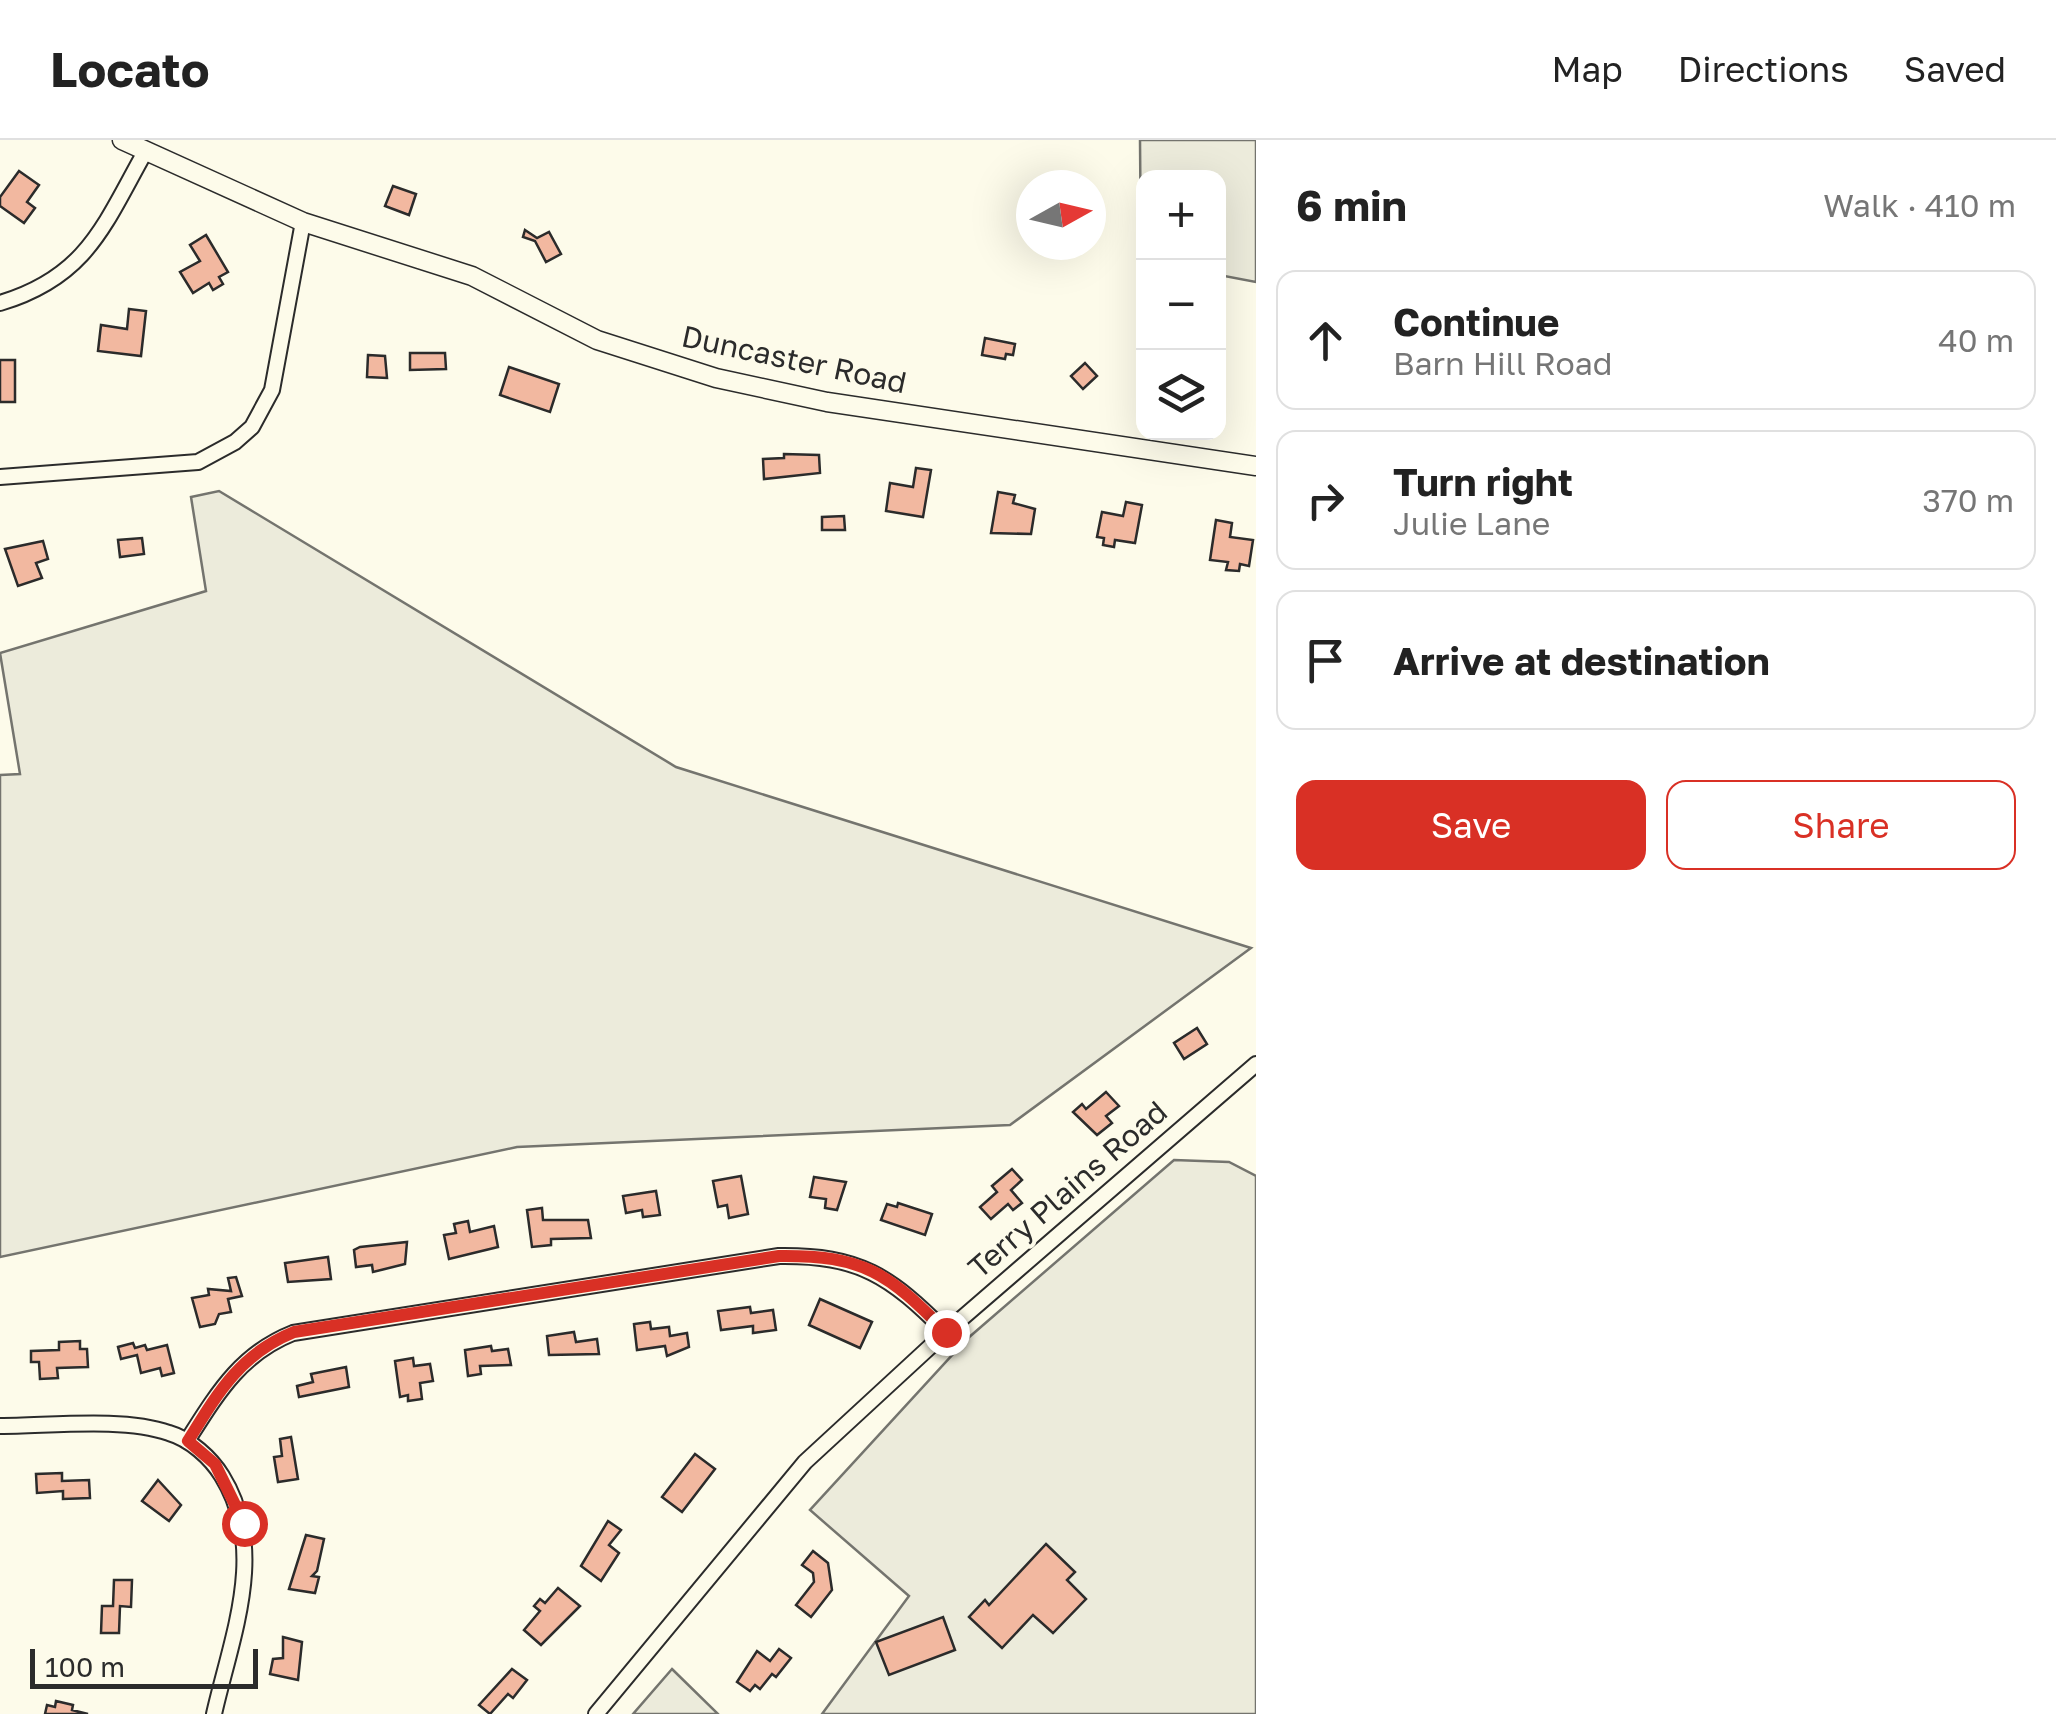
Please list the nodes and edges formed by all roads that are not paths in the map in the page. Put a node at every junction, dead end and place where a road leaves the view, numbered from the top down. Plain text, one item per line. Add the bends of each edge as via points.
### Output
1 (122, 140) edge
2 (145, 152) junction
3 (303, 222) junction
4 (0, 303) edge
5 (1256, 466) edge
6 (0, 477) edge
7 (1256, 1064) edge
8 (946, 1332) junction
9 (0, 1426) edge
10 (188, 1441) junction
11 (214, 1714) edge
12 (596, 1714) edge

1 - 2 street, Duncaster Road
2 - 3 street, Duncaster Road
2 - 4 street via 90,252 34,293
3 - 5 street, Duncaster Road via 472,276 597,340 716,378 827,402
3 - 6 street via 272,390 252,428 198,462
7 - 8 street, Terry Plains Road
8 - 10 street via 870,1269 821,1255 779,1256 294,1332 243,1361
8 - 12 street, Terry Plains Road via 805,1462
9 - 10 street via 140,1427
10 - 11 street via 215,1464 233,1493 247,1542

